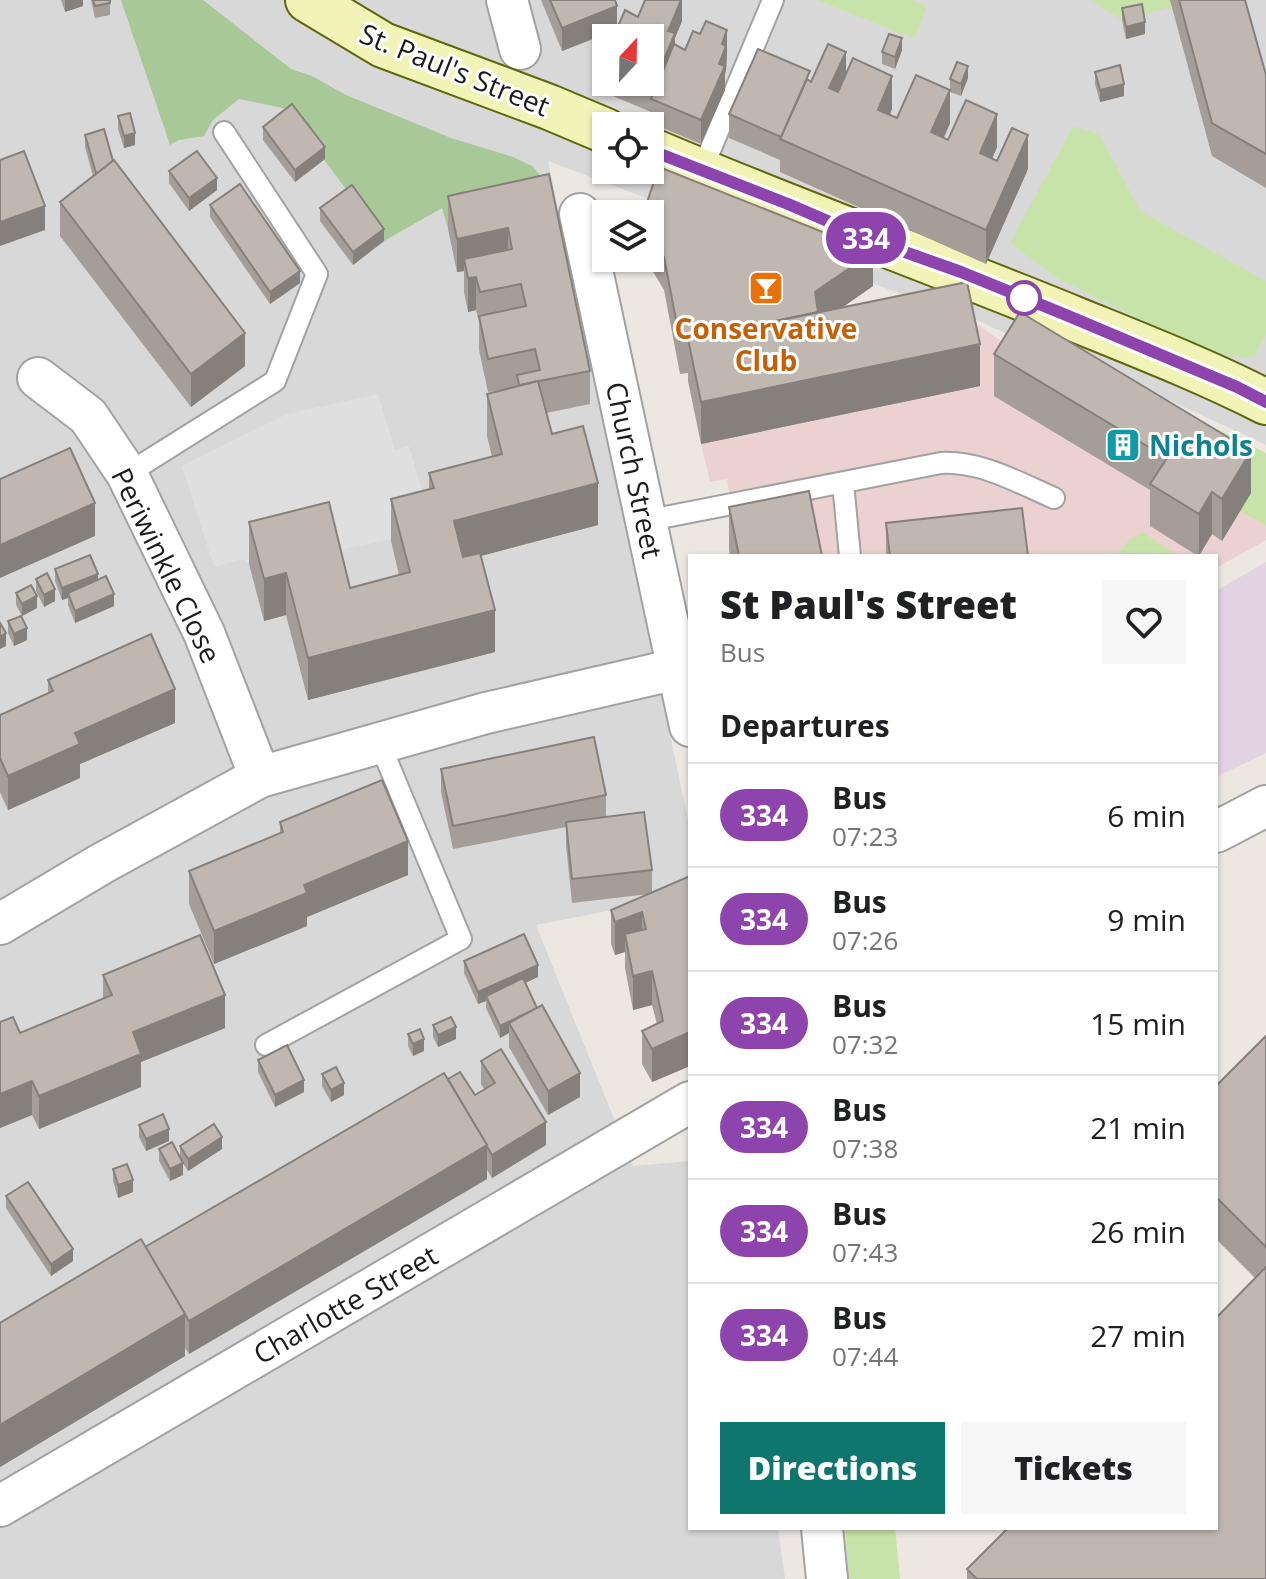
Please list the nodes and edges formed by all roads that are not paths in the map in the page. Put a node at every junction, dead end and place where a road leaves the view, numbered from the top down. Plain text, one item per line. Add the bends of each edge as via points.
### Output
1 (308, 0) edge
2 (507, 0) edge
3 (773, 0) edge
4 (520, 49) dead end
5 (592, 125) edge
6 (224, 132) dead end
7 (664, 156) edge
8 (701, 172) junction
9 (580, 214) dead end
10 (38, 378) dead end
11 (1266, 402) edge
12 (127, 474) junction
13 (843, 483) junction
14 (1054, 498) dead end
15 (645, 521) junction
16 (850, 554) edge
17 (677, 669) junction
18 (688, 717) edge
19 (380, 744) junction
20 (260, 777) junction
21 (1266, 806) edge
22 (1218, 831) edge
23 (0, 924) edge
24 (266, 1045) dead end
25 (688, 1103) edge
26 (0, 1506) edge
27 (822, 1530) edge
28 (827, 1579) edge

1 - 5 main road, St. Paul's Street via 383,45
2 - 4 street, St. Paul's Street
3 - 8 lane
6 - 12 lane via 317,274 275,381
7 - 8 main road
8 - 11 main road via 961,272
9 - 15 street, Church Street
10 - 12 street, Periwinkle Close via 88,416
12 - 20 street, Periwinkle Close via 204,633
13 - 14 lane via 961,462
13 - 15 lane
13 - 16 lane
15 - 17 street, Church Street
17 - 18 street, Church Street
17 - 19 street via 486,713
19 - 20 street
19 - 24 lane via 461,939
20 - 23 street
21 - 22 street
25 - 26 street, Charlotte Street
27 - 28 street

